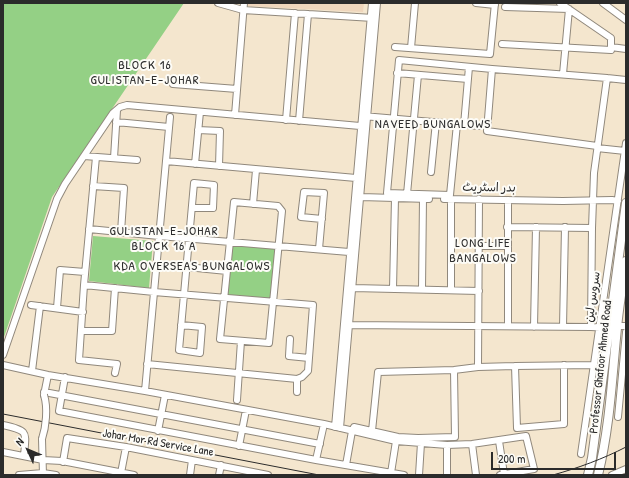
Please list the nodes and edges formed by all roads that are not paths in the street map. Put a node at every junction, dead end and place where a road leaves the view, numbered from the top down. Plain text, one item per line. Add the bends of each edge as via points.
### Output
1 (218, 3) edge
2 (372, 3) edge
3 (377, 3) edge
4 (415, 3) edge
5 (476, 3) edge
6 (560, 3) edge
7 (603, 3) edge
8 (495, 4) edge
9 (244, 6) edge
10 (504, 7) dead end
11 (569, 9) junction
12 (296, 13) junction
13 (308, 14) junction
14 (373, 18) junction
15 (626, 20) edge
16 (502, 44) dead end
17 (395, 47) dead end
18 (611, 47) junction
19 (411, 48) junction
20 (566, 48) junction
21 (626, 49) edge
22 (469, 67) junction
23 (492, 69) junction
24 (398, 73) junction
25 (418, 74) junction
26 (563, 74) junction
27 (607, 78) junction
28 (468, 79) junction
29 (626, 80) edge
30 (173, 84) dead end
31 (237, 89) junction
32 (116, 110) junction
33 (200, 112) junction
34 (235, 115) junction
35 (364, 116) junction
36 (170, 117) dead end
37 (394, 119) junction
38 (286, 120) junction
39 (414, 120) junction
40 (299, 121) junction
41 (116, 122) junction
42 (436, 122) junction
43 (461, 125) junction
44 (169, 126) junction
45 (360, 126) junction
46 (479, 126) dead end
47 (198, 130) junction
48 (493, 135) dead end
49 (626, 143) edge
50 (597, 148) junction
51 (625, 151) junction
52 (84, 156) junction
53 (96, 157) junction
54 (114, 158) junction
55 (137, 160) dead end
56 (166, 162) junction
57 (195, 164) junction
58 (220, 166) junction
59 (256, 170) junction
60 (431, 172) dead end
61 (356, 178) junction
62 (93, 186) junction
63 (407, 194) junction
64 (361, 197) junction
65 (395, 198) junction
66 (423, 198) junction
67 (451, 199) junction
68 (479, 199) junction
69 (508, 200) junction
70 (592, 200) junction
71 (624, 203) edge
72 (253, 204) junction
73 (192, 208) junction
74 (322, 219) junction
75 (507, 227) junction
76 (536, 227) junction
77 (564, 228) junction
78 (592, 228) junction
79 (89, 229) junction
80 (121, 232) junction
81 (159, 236) junction
82 (189, 239) junction
83 (229, 242) junction
84 (278, 245) junction
85 (479, 246) junction
86 (507, 246) junction
87 (319, 249) junction
88 (349, 252) junction
89 (626, 261) edge
90 (187, 268) junction
91 (227, 271) junction
92 (85, 272) junction
93 (84, 285) junction
94 (114, 288) junction
95 (353, 288) junction
96 (393, 289) junction
97 (422, 289) junction
98 (451, 290) junction
99 (478, 291) junction
100 (154, 292) junction
101 (185, 295) junction
102 (224, 298) junction
103 (273, 302) junction
104 (31, 305) dead end
105 (40, 306) junction
106 (57, 308) junction
107 (83, 312) junction
108 (181, 325) junction
109 (346, 325) junction
110 (478, 326) junction
111 (508, 326) junction
112 (534, 326) junction
113 (617, 326) junction
114 (626, 326) edge
115 (563, 327) junction
116 (591, 327) junction
117 (600, 327) junction
118 (609, 328) junction
119 (81, 331) junction
120 (626, 332) edge
121 (290, 339) dead end
122 (241, 341) junction
123 (3, 355) edge
124 (309, 358) junction
125 (3, 364) edge
126 (147, 364) junction
127 (593, 364) junction
128 (564, 365) junction
129 (515, 366) junction
130 (478, 367) junction
131 (454, 370) junction
132 (32, 371) junction
133 (115, 373) dead end
134 (239, 374) junction
135 (48, 375) junction
136 (65, 377) junction
137 (297, 380) junction
138 (144, 391) junction
139 (297, 392) dead end
140 (44, 393) junction
141 (62, 395) junction
142 (165, 395) junction
143 (237, 400) dead end
144 (246, 410) junction
145 (161, 414) junction
146 (618, 417) dead end
147 (324, 424) junction
148 (3, 425) edge
149 (337, 427) junction
150 (242, 429) junction
151 (158, 431) junction
152 (352, 431) junction
153 (372, 431) junction
154 (396, 441) junction
155 (499, 441) junction
156 (422, 443) junction
157 (320, 444) junction
158 (472, 444) junction
159 (448, 445) junction
160 (239, 446) junction
161 (126, 448) junction
162 (3, 452) edge
163 (581, 454) dead end
164 (24, 456) junction
165 (43, 460) junction
166 (192, 460) junction
167 (316, 460) junction
168 (63, 462) junction
169 (222, 465) junction
170 (346, 465) junction
171 (626, 468) edge
172 (121, 473) junction
173 (391, 473) junction
174 (43, 474) edge
175 (504, 474) edge
176 (19, 475) edge
177 (56, 475) edge
178 (134, 475) edge
179 (190, 475) edge
180 (219, 475) edge
181 (268, 475) edge
182 (404, 475) edge
183 (419, 475) edge
184 (447, 475) edge
185 (476, 475) edge
186 (500, 475) edge
187 (588, 475) edge
188 (598, 475) edge
189 (612, 475) edge

1 - 9 street
2 - 14 street
3 - 14 street
4 - 19 street
5 - 8 street
6 - 11 street
7 - 15 street
8 - 19 street via 490,54
9 - 12 street
9 - 31 street
10 - 11 street
11 - 18 street via 611,38
11 - 20 street
12 - 13 street
12 - 38 street
13 - 14 street
13 - 40 street
14 - 35 street
16 - 20 street
17 - 19 street
18 - 20 street via 610,50
18 - 21 street
20 - 26 street
22 - 23 street
22 - 24 street via 398,60
22 - 28 street
23 - 26 street
23 - 50 street via 487,130
24 - 25 street
24 - 37 street
25 - 28 street
25 - 39 street
26 - 27 street
27 - 29 street
27 - 50 street
28 - 43 street
30 - 31 street
31 - 34 street
32 - 33 street via 127,106
32 - 41 street
32 - 52 street
33 - 34 street
33 - 47 street
34 - 38 street
35 - 37 street
35 - 45 street
35 - 64 street
36 - 44 street
37 - 39 street
37 - 63 street via 387,193
38 - 40 street
39 - 42 street
39 - 63 street
40 - 45 street
41 - 44 street
41 - 54 street
42 - 43 street
42 - 60 street
43 - 46 street
43 - 63 street via 450,195
44 - 56 street
45 - 61 street
47 - 57 street
47 - 58 street via 220,131
48 - 50 street
49 - 51 street, سروس لین
50 - 51 street
50 - 70 street
51 - 71 street, سروس لین
52 - 53 street
52 - 123 street via 57,199
53 - 54 street
53 - 62 street
54 - 55 street
56 - 57 street
56 - 81 street
57 - 58 street
58 - 59 street
59 - 61 street
59 - 72 street
61 - 88 street
62 - 79 street
62 - 80 street via 124,188
64 - 65 street, بدر اسٹریٹ
64 - 95 street
65 - 66 street, بدر اسٹریٹ
65 - 96 street
66 - 67 street, بدر اسٹریٹ
66 - 97 street
67 - 68 street, بدر اسٹریٹ
67 - 98 street
68 - 69 street, بدر اسٹریٹ
68 - 85 street
69 - 70 street, بدر اسٹریٹ
69 - 75 street
70 - 71 street, بدر اسٹریٹ
70 - 78 street
71 - 117 street, سروس لین
71 - 118 main road
72 - 83 street via 234,202
72 - 84 street via 278,206 282,210
73 - 73 street via 194,183 214,185 213,208
73 - 82 street
74 - 74 street via 324,193 304,192 301,217
74 - 87 street
75 - 76 street
75 - 86 street
76 - 77 street
76 - 112 street
77 - 78 street
77 - 115 street
78 - 116 street
79 - 80 street
79 - 92 street
80 - 81 street
81 - 82 street
81 - 100 street
82 - 83 street
82 - 90 street
83 - 84 street
83 - 91 street
84 - 87 street
84 - 103 street
85 - 86 street
85 - 99 street
86 - 111 street
87 - 88 street
88 - 109 street
89 - 113 main road, Professor Ghafoor Ahmed Road
90 - 91 street
90 - 101 street
91 - 102 street
92 - 93 street
92 - 106 street via 60,270
93 - 94 street
93 - 107 street
94 - 100 street
94 - 119 street via 112,331
95 - 96 street
95 - 109 street
96 - 97 street
97 - 98 street
98 - 99 street
99 - 110 street
100 - 101 street
100 - 126 street
101 - 102 street
101 - 108 street
102 - 103 street
102 - 122 street via 220,339
103 - 122 street via 269,343
103 - 124 street via 313,305
104 - 105 street
105 - 106 street
105 - 132 street
106 - 107 street
107 - 119 street
108 - 108 street via 202,327 200,353 179,350
109 - 110 street
109 - 149 street
110 - 111 street
110 - 130 street
111 - 112 street
112 - 115 street
113 - 114 street
113 - 188 main road, Professor Ghafoor Ahmed Road via 612,389
115 - 116 street
116 - 117 street
117 - 118 street
117 - 127 street, سروس لین
118 - 187 main road
119 - 133 street via 79,360 117,364
120 - 146 street
121 - 124 street via 289,356
122 - 134 street
124 - 137 street via 308,371
125 - 132 street
126 - 134 street
126 - 138 street
127 - 128 street
127 - 163 street, سروس لین
128 - 129 street
128 - 129 street via 563,425 517,428
129 - 130 street
130 - 131 street
131 - 153 street via 377,372
131 - 153 street via 455,437 398,437
132 - 135 street
134 - 137 street
134 - 143 street
135 - 136 street
135 - 140 street
136 - 138 street
136 - 141 street
137 - 139 street
138 - 142 street
140 - 141 street
140 - 165 street, bridge
141 - 145 street
141 - 151 street via 59,411
142 - 144 street
142 - 145 street
144 - 147 street
144 - 150 street
145 - 150 street
145 - 151 street
147 - 149 street
147 - 157 street
148 - 164 street via 24,431
149 - 152 street
150 - 157 street
150 - 160 street
151 - 160 street
152 - 153 street via 354,427
152 - 154 street
152 - 170 street
154 - 156 street
154 - 173 street
155 - 158 street
155 - 175 street
155 - 175 street via 526,436 534,468
156 - 159 street
156 - 183 street
157 - 167 street
158 - 159 street
158 - 185 street
159 - 184 street
160 - 167 street
161 - 166 street, Johar Mor Rd Service Lane
161 - 168 street, Johar Mor Rd Service Lane via 67,438
161 - 172 street
162 - 164 street
164 - 165 street
165 - 168 street
165 - 174 street
166 - 169 street, Johar Mor Rd Service Lane
166 - 179 street
167 - 170 street
168 - 172 street
169 - 180 street
169 - 181 street, Johar Mor Rd Service Lane
170 - 173 street
171 - 189 street
172 - 178 street
173 - 182 street
174 - 176 street
174 - 177 street
175 - 186 street

